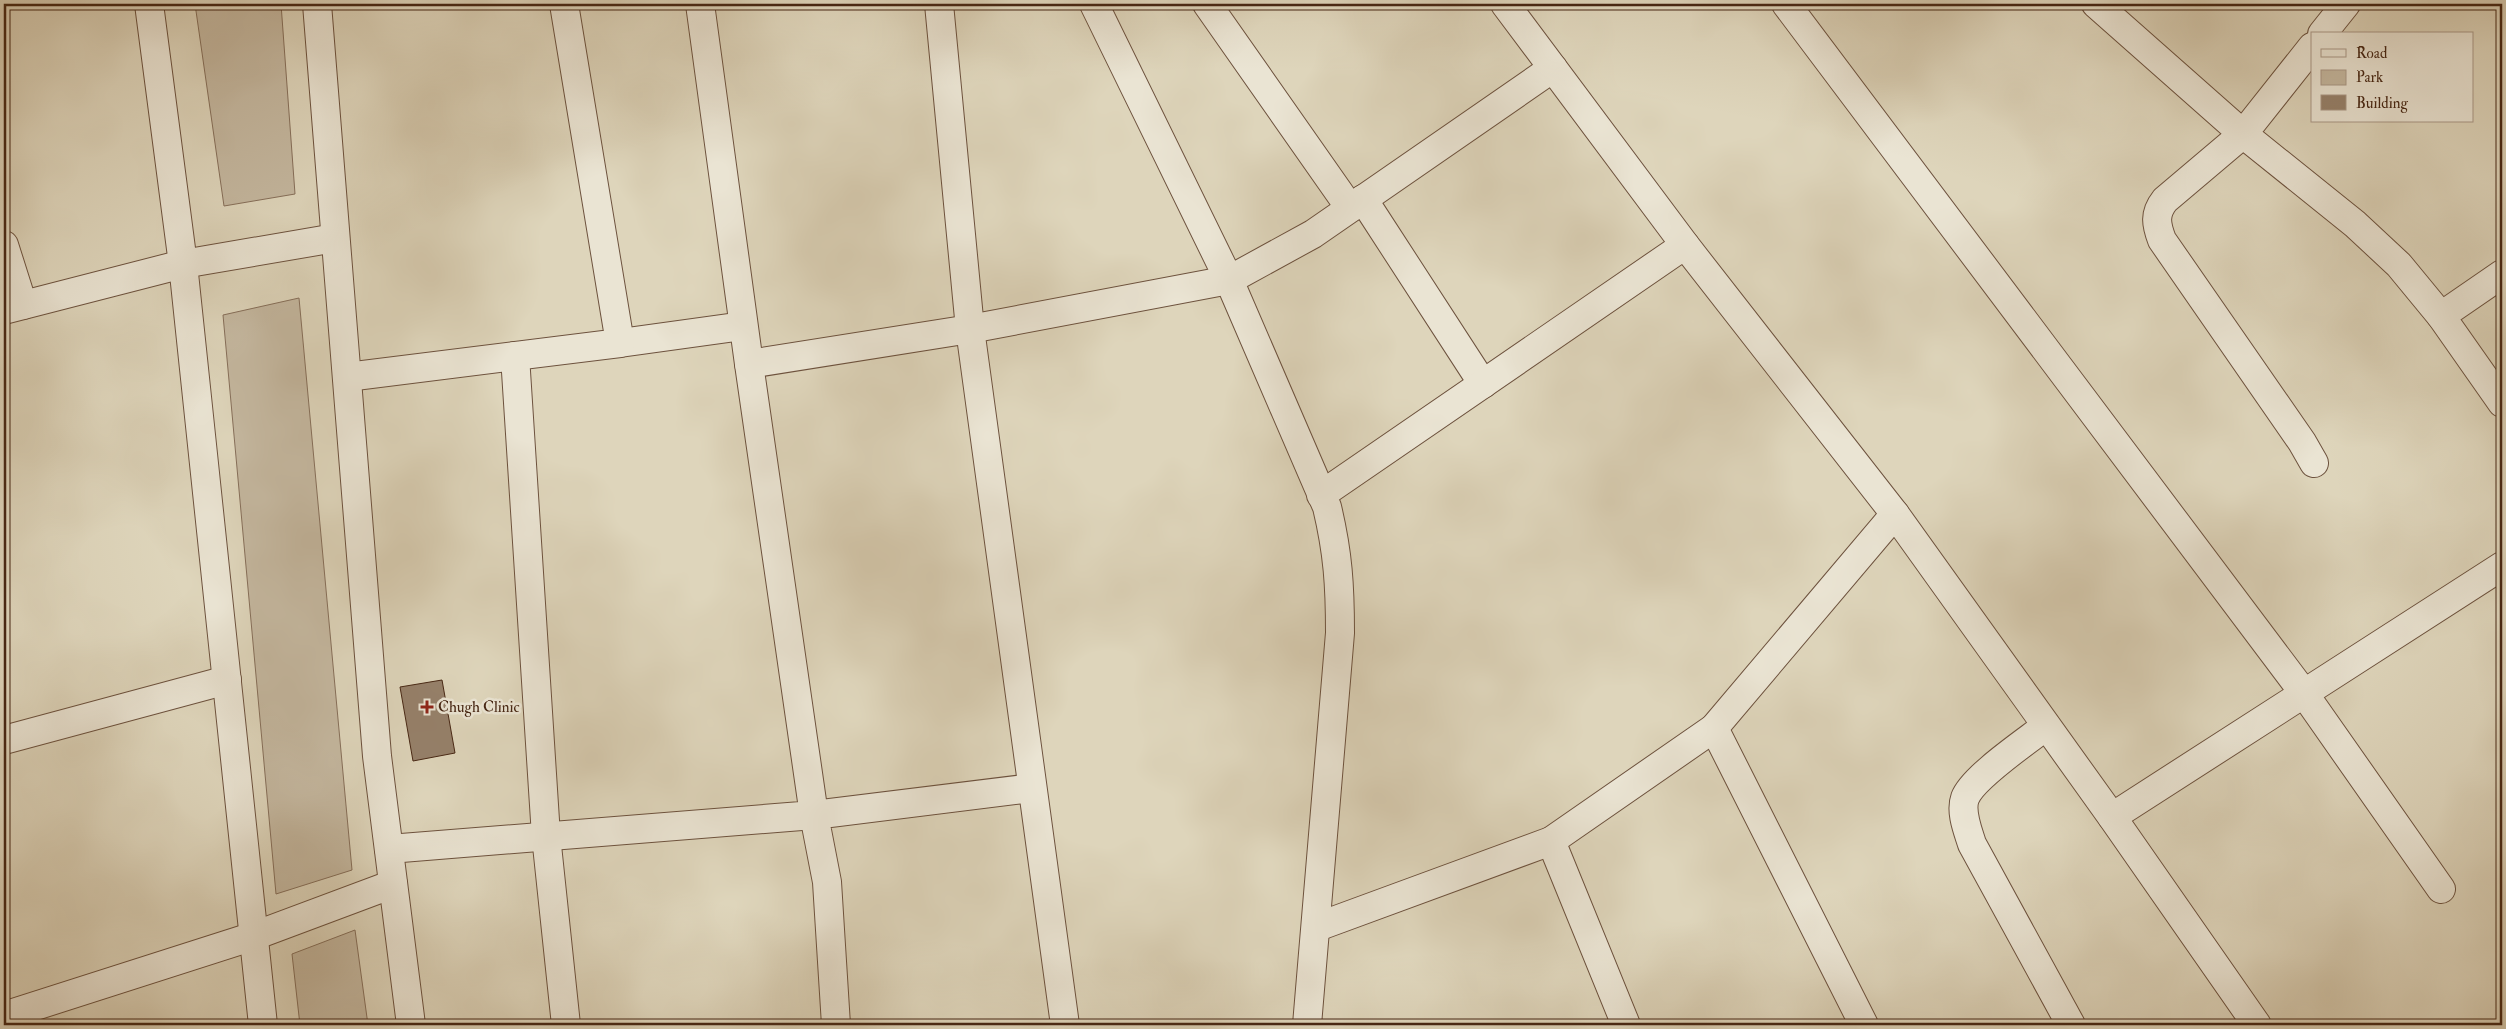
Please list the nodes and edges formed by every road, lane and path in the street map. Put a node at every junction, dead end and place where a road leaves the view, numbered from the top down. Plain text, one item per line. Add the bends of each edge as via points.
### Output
1 (148, 4) edge
2 (316, 4) edge
3 (564, 4) edge
4 (700, 4) edge
5 (939, 4) edge
6 (1094, 4) edge
7 (1207, 4) edge
8 (1505, 4) edge
9 (1786, 4) edge
10 (2096, 4) edge
11 (2346, 4) edge
12 (2324, 32) edge
13 (2311, 48) edge
14 (1553, 68) junction
15 (2243, 134) junction
16 (1357, 204) junction
17 (335, 238) junction
18 (4, 245) edge
19 (1685, 245) junction
20 (183, 264) junction
21 (2502, 274) edge
22 (1228, 280) junction
23 (14, 308) edge
24 (2441, 316) junction
25 (743, 326) junction
26 (970, 329) junction
27 (620, 342) junction
28 (515, 356) junction
29 (748, 364) junction
30 (347, 377) junction
31 (1483, 384) junction
32 (2502, 403) edge
33 (2314, 463) dead end
34 (1321, 495) junction
35 (1895, 514) junction
36 (2502, 566) edge
37 (227, 680) junction
38 (2303, 692) junction
39 (2046, 726) junction
40 (1714, 728) junction
41 (4, 740) edge
42 (1032, 788) junction
43 (814, 815) junction
44 (2112, 817) junction
45 (546, 836) junction
46 (1551, 841) junction
47 (389, 849) junction
48 (393, 884) junction
49 (2441, 889) dead end
50 (1317, 927) junction
51 (254, 936) junction
52 (4, 1017) edge
53 (6, 1025) edge
54 (263, 1025) edge
55 (412, 1025) edge
56 (566, 1025) edge
57 (836, 1025) edge
58 (1065, 1025) edge
59 (1307, 1025) edge
60 (1626, 1025) edge
61 (1864, 1025) edge
62 (2071, 1025) edge
63 (2257, 1025) edge

1 - 20 street
2 - 17 street
3 - 27 street
4 - 25 street
5 - 26 street
6 - 22 street
7 - 16 street
8 - 14 street
9 - 38 street
10 - 15 street
11 - 12 street
13 - 15 street
14 - 16 street
14 - 19 street
15 - 24 street via 2355,224 2399,265
15 - 33 street via 2165,200 2158,209 2156,222 2162,240
16 - 22 street via 1313,234
16 - 31 street
17 - 20 street
17 - 30 street
18 - 23 street
19 - 31 street
19 - 35 street
20 - 23 street
20 - 37 street
21 - 24 street
22 - 26 street
22 - 34 street
24 - 32 street
25 - 27 street
25 - 29 street
26 - 29 street
26 - 42 street
27 - 28 street
28 - 30 street
28 - 45 street
29 - 43 street
30 - 47 street via 377,756
31 - 34 street
34 - 50 street via 1336,543 1340,633
35 - 39 street
35 - 40 street
36 - 38 street
37 - 41 street
37 - 51 street
38 - 44 street
38 - 49 street
39 - 44 street
39 - 62 street via 1975,782 1965,799 1964,813 1972,844
40 - 46 street
40 - 61 street
42 - 43 street
42 - 58 street
43 - 45 street
43 - 57 street via 827,882
44 - 63 street
45 - 47 street
45 - 56 street
46 - 50 street
46 - 60 street
47 - 48 street
48 - 51 street
48 - 55 street
50 - 59 street
51 - 52 street
51 - 54 street
52 - 53 street

